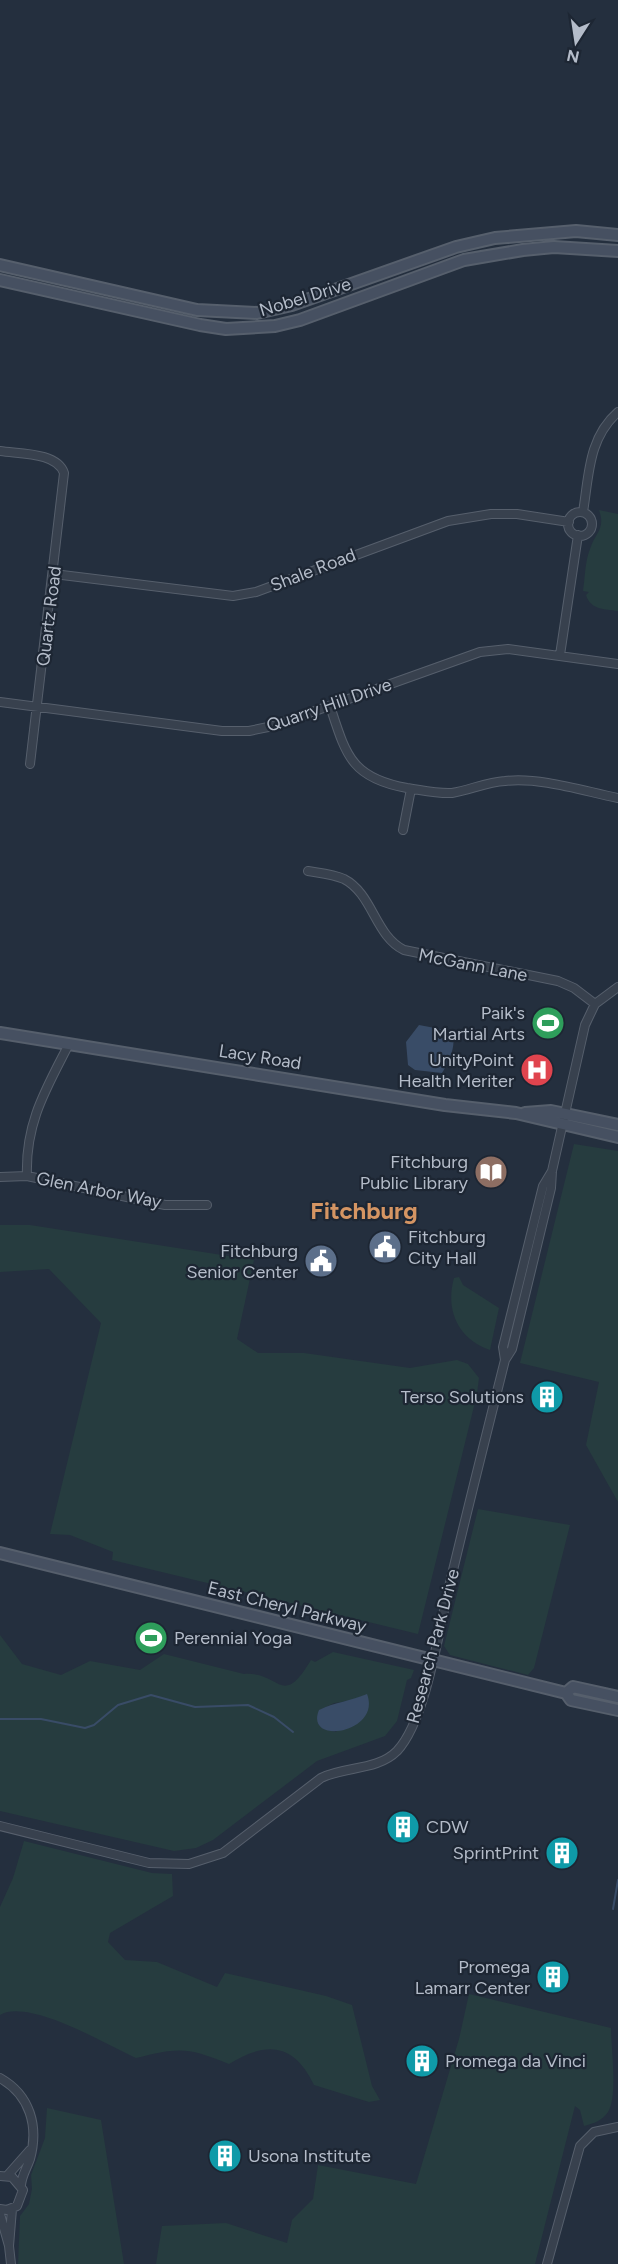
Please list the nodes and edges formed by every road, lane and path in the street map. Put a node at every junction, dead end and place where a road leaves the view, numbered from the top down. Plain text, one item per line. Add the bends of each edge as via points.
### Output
1 (618, 235) edge
2 (618, 251) edge
3 (0, 265) edge
4 (0, 280) edge
5 (618, 412) edge
6 (0, 451) edge
7 (582, 512) junction
8 (568, 522) junction
9 (579, 536) junction
10 (54, 574) junction
11 (560, 656) junction
12 (618, 664) edge
13 (0, 702) edge
14 (330, 706) junction
15 (37, 707) junction
16 (30, 764) dead end
17 (411, 789) junction
18 (618, 798) edge
19 (403, 830) dead end
20 (308, 871) dead end
21 (618, 987) edge
22 (595, 1004) junction
23 (0, 1033) edge
24 (69, 1044) junction
25 (516, 1113) junction
26 (565, 1114) junction
27 (618, 1125) edge
28 (562, 1126) junction
29 (618, 1137) edge
30 (27, 1176) junction
31 (0, 1177) edge
32 (207, 1205) dead end
33 (0, 1553) edge
34 (432, 1660) junction
35 (566, 1693) junction
36 (618, 1697) edge
37 (618, 1710) edge
38 (0, 1826) edge
39 (0, 2078) edge
40 (618, 2127) edge
41 (31, 2149) junction
42 (3, 2176) edge
43 (21, 2185) junction
44 (0, 2209) edge
45 (12, 2209) junction
46 (0, 2214) edge
47 (9, 2246) junction
48 (11, 2264) edge
49 (547, 2264) edge

1 - 3 street, Nobel Drive via 576,231 495,238 456,247 292,305 257,313 197,310
2 - 4 street, Nobel Drive via 554,247 465,260 300,320 258,329 200,325
5 - 7 street via 594,445
6 - 10 street, Quartz Road via 51,459 62,467
7 - 8 street via 572,515
7 - 9 street via 590,516 592,524 586,534
8 - 9 street via 571,531
8 - 10 street, Shale Road via 517,514 448,521 256,592 233,596
9 - 11 street
10 - 15 street, Quartz Road
11 - 12 street, Quarry Hill Drive
11 - 14 street, Quarry Hill Drive via 508,649 480,652
13 - 15 street, Quarry Hill Drive
14 - 15 street, Quarry Hill Drive via 249,731
14 - 17 street via 339,739 351,762 378,782
15 - 16 street, Quartz Road
17 - 18 street via 452,793 522,780
17 - 19 street
20 - 22 street, McGann Lane via 348,882 360,892 395,945 404,950 558,981
21 - 22 street
22 - 26 street, Research Park Drive via 585,1025
23 - 24 street, Lacy Road
24 - 25 street, Lacy Road
24 - 30 street, Glen Arbor Way via 30,1127
25 - 26 street, Lacy Road
25 - 28 street, Lacy Road
26 - 27 street, Lacy Road
26 - 28 street, Research Park Drive
28 - 29 street, Lacy Road
28 - 34 street, Research Park Drive via 503,1347 504,1360
30 - 31 street, Glen Arbor Way
30 - 32 street, Glen Arbor Way via 165,1205
33 - 34 street, East Cheryl Parkway
34 - 35 street, East Cheryl Parkway
34 - 38 street, Research Park Drive via 411,1733 395,1753 377,1764 332,1772 321,1778 208,1860 173,1866 149,1863
35 - 36 street, East Cheryl Parkway via 573,1688
35 - 37 street, East Cheryl Parkway via 571,1700
39 - 41 street via 11,2084 28,2106 33,2120
40 - 49 street via 594,2132 580,2146
41 - 42 street
41 - 43 street
42 - 43 street
43 - 45 street via 22,2196
44 - 45 street
45 - 47 street
46 - 47 street
47 - 48 street

